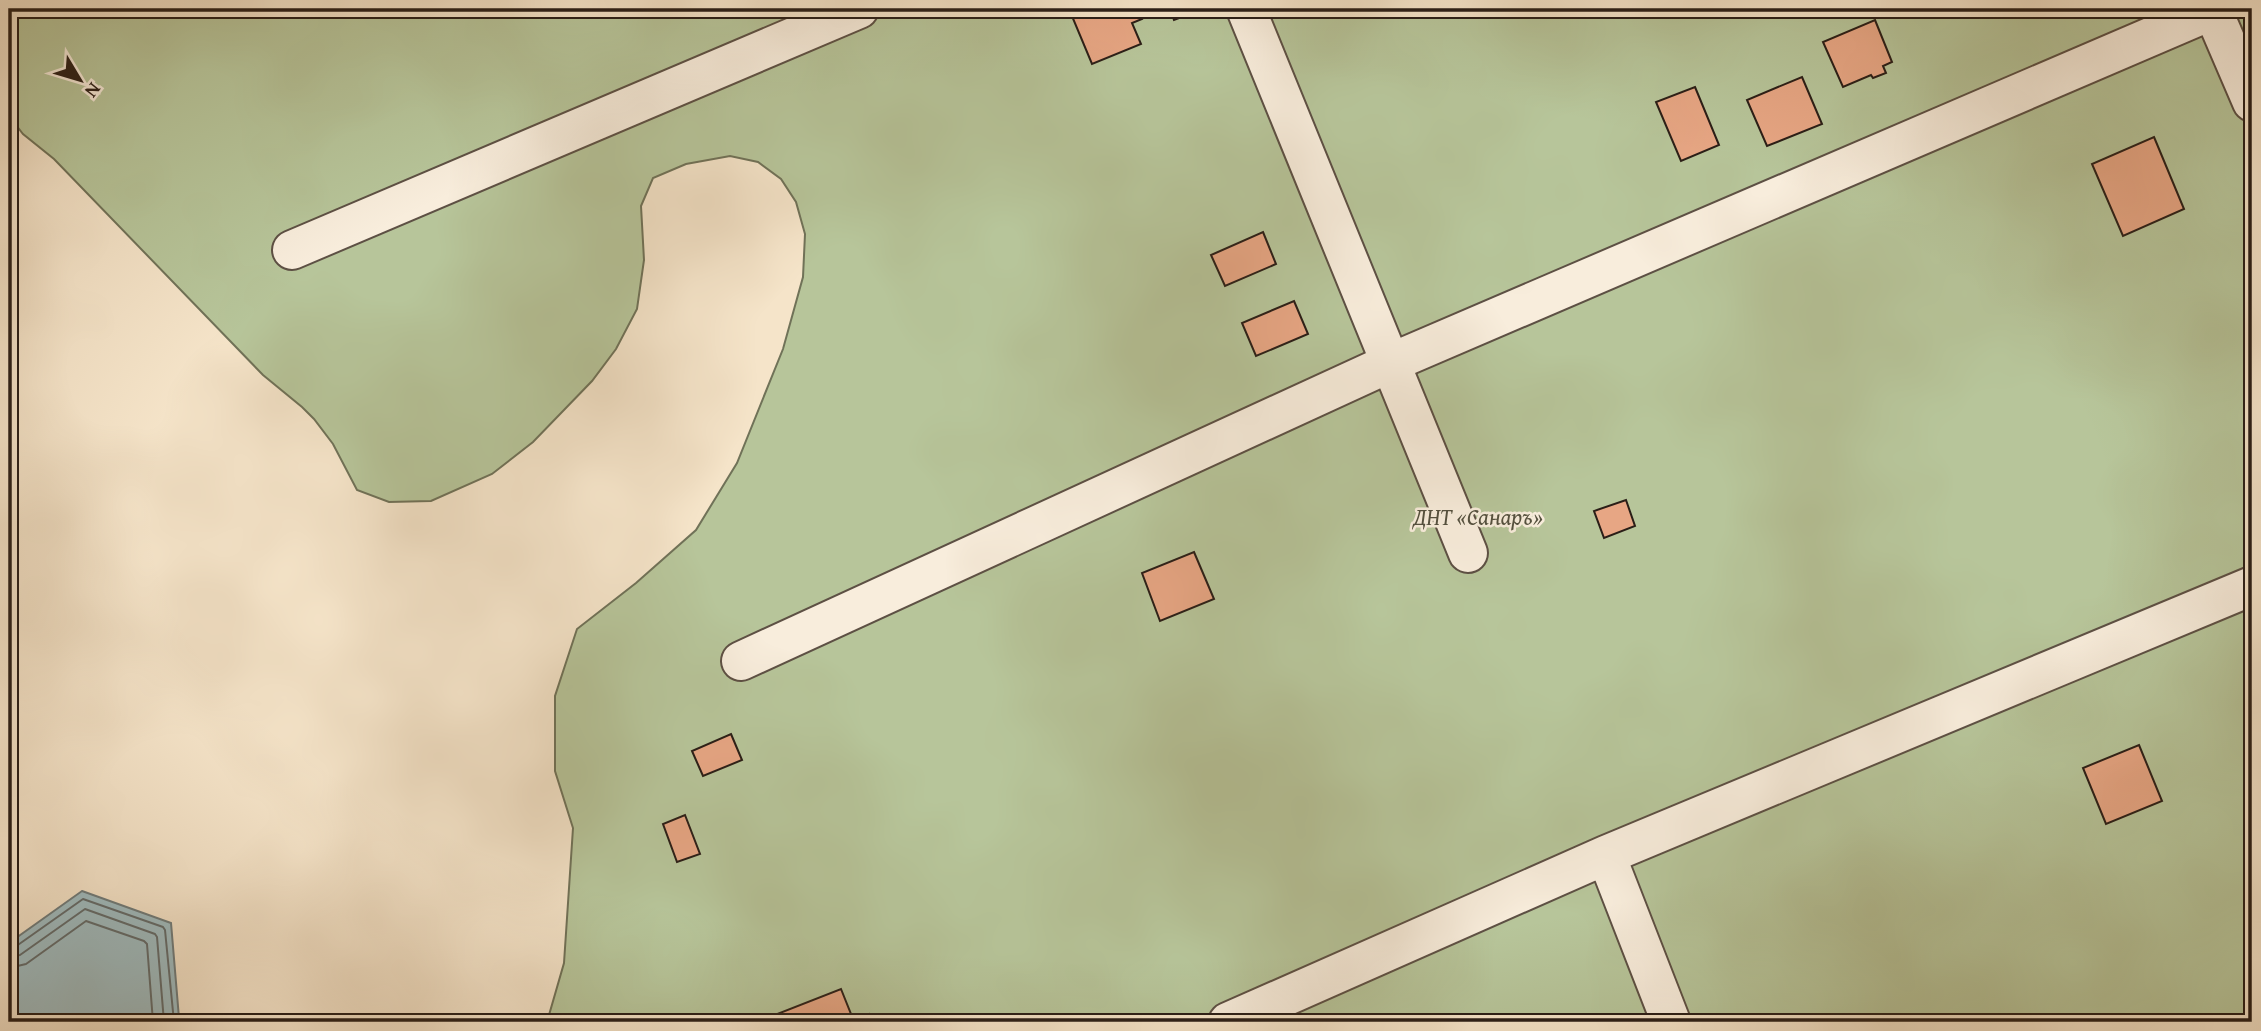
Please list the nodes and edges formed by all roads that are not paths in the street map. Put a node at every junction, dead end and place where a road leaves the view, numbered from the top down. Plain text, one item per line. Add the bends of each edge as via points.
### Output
1 (859, 9) edge
2 (1246, 9) edge
3 (2213, 9) edge
4 (2252, 102) edge
5 (292, 250) dead end
6 (1390, 363) junction
7 (1468, 553) dead end
8 (2252, 586) edge
9 (741, 661) dead end
10 (1606, 855) junction
11 (1228, 1022) edge
12 (1671, 1022) edge

1 - 5 street
2 - 6 street
3 - 4 street
3 - 6 street
6 - 7 street
6 - 9 street
8 - 10 street
10 - 11 street
10 - 12 street

